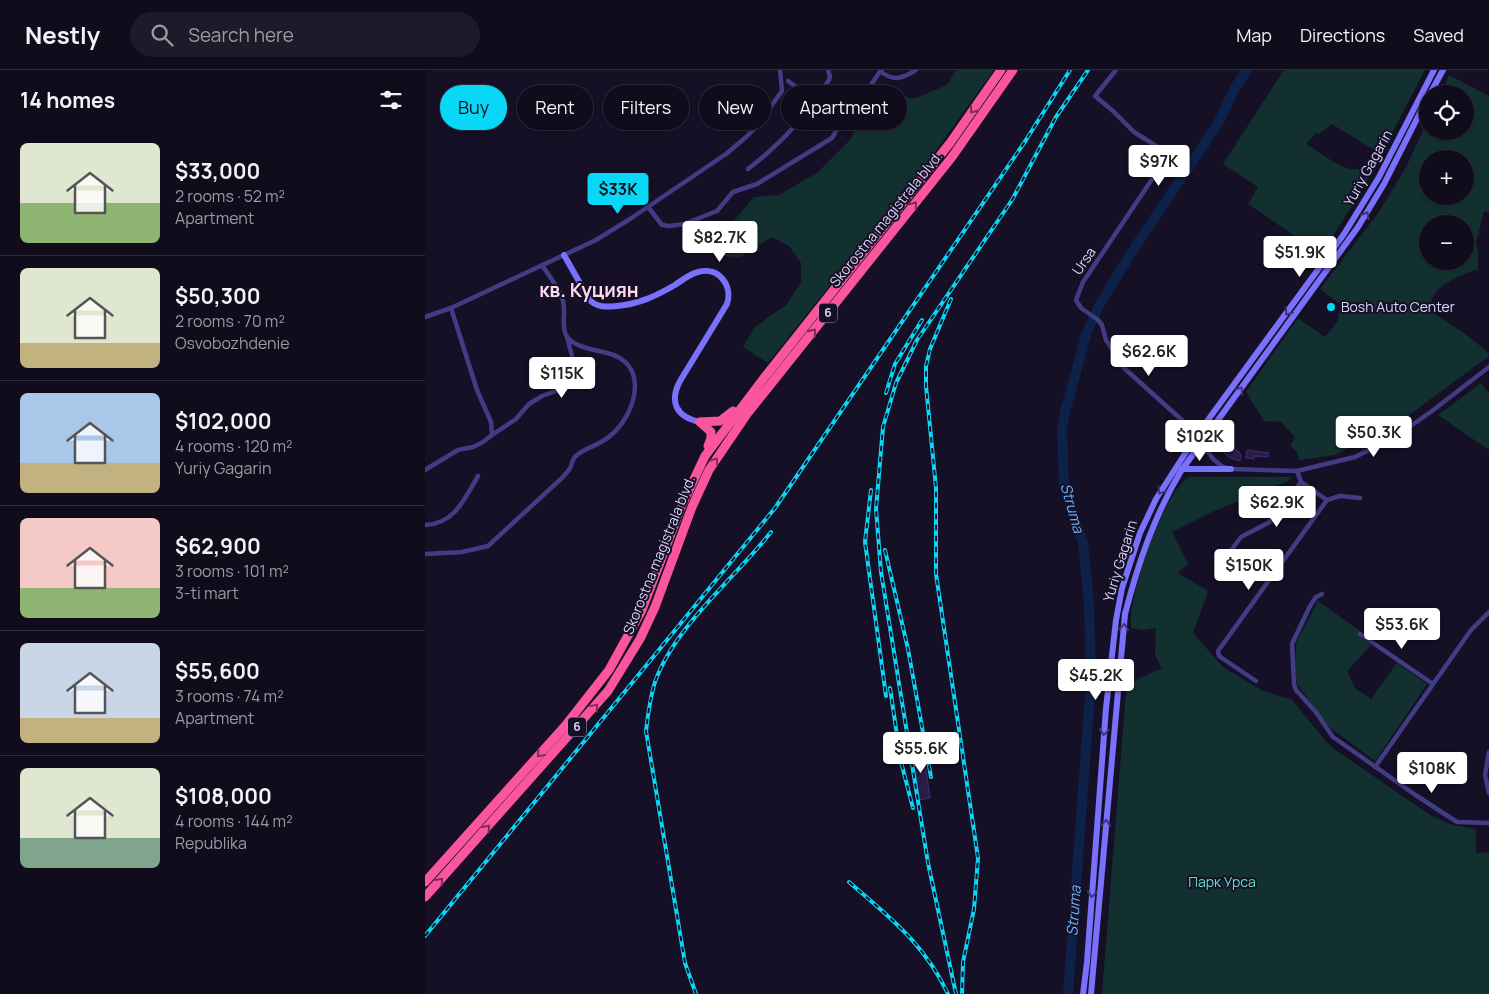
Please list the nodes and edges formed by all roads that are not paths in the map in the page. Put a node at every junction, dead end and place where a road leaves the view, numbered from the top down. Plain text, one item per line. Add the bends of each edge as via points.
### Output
1 (780, 70) edge
2 (828, 70) edge
3 (917, 70) edge
4 (1001, 70) edge
5 (1013, 70) edge
6 (1116, 70) edge
7 (1434, 70) edge
8 (1443, 70) edge
9 (881, 71) edge
10 (789, 81) dead end
11 (794, 85) edge
12 (826, 85) edge
13 (1435, 85) edge
14 (1419, 115) edge
15 (792, 130) edge
16 (748, 169) dead end
17 (648, 206) junction
18 (564, 255) junction
19 (542, 265) junction
20 (451, 308) junction
21 (425, 317) edge
22 (566, 335) junction
23 (1489, 367) edge
24 (764, 378) junction
25 (700, 422) junction
26 (492, 435) junction
27 (1197, 435) junction
28 (1201, 443) junction
29 (698, 469) junction
30 (1182, 469) junction
31 (1231, 469) junction
32 (425, 470) edge
33 (1297, 471) junction
34 (478, 476) dead end
35 (1301, 482) junction
36 (1360, 498) dead end
37 (1327, 500) junction
38 (425, 525) edge
39 (1229, 553) dead end
40 (425, 554) edge
41 (1322, 594) dead end
42 (1489, 612) edge
43 (1360, 634) dead end
44 (1256, 681) dead end
45 (1433, 684) junction
46 (1489, 752) edge
47 (1375, 767) junction
48 (1489, 793) edge
49 (1489, 824) edge
50 (425, 882) edge
51 (425, 897) edge
52 (1083, 994) edge
53 (1091, 994) edge

1 - 17 street via 782,91 756,127 727,154
2 - 12 street via 830,77
3 - 9 street via 903,77 891,78
4 -> 24 highway, Skorostna magistrala blvd. / 6 via 950,144
51 -> 5 highway, Skorostna magistrala blvd. / 6 via 608,691 640,639 709,470 730,438 952,157
6 - 27 street, Ursa via 1095,96 1134,132 1169,154 1079,289 1076,300 1102,325 1106,340 1124,368
7 -> 27 street, Yuriy Gagarin via 1379,177 1344,234
8 - 13 street
9 - 17 street via 849,108 832,138 757,184 733,192 717,211 684,224 669,226 662,225
10 - 11 street
28 -> 14 street, Yuriy Gagarin via 1358,228
15 - 16 street
17 - 18 street via 596,240
18 - 19 street
18 - 25 street via 589,299 603,306 647,300 702,271 712,272 725,280 729,293 727,304 675,394 675,403 681,414
19 - 20 street
19 - 22 street via 563,301
20 - 21 street
20 - 26 street via 477,390 491,422
22 - 26 street via 576,371 575,380 529,404 516,420
22 - 40 street via 580,345 616,355 631,367 635,389 628,414 610,436 576,455 563,477 488,546 463,552
23 - 33 street via 1395,436 1355,457
24 - 25 highway via 724,420
24 - 29 highway, Skorostna magistrala blvd. / 6 via 721,433
25 - 29 highway via 711,435
26 - 32 street
27 - 28 street, Ursa
27 -> 52 street, Yuriy Gagarin via 1147,515 1121,588 1110,664
28 - 30 street, Yuriy Gagarin
28 - 31 street, Ursa via 1217,464
29 -> 50 highway, Skorostna magistrala blvd. / 6 via 642,610 593,693
30 - 31 street
53 -> 30 street, Yuriy Gagarin via 1125,614 1152,527
31 - 33 street
33 - 35 street
34 - 38 street via 454,514 446,520
35 - 37 street
35 - 39 street via 1280,512 1268,523 1241,537
36 - 37 street via 1340,496
37 - 44 street via 1218,652 1219,656
41 - 47 street via 1309,606 1292,644 1293,684 1333,737
42 - 45 street via 1471,630
43 - 45 street
45 - 47 street
46 - 48 street via 1485,775
47 - 49 street via 1457,822

